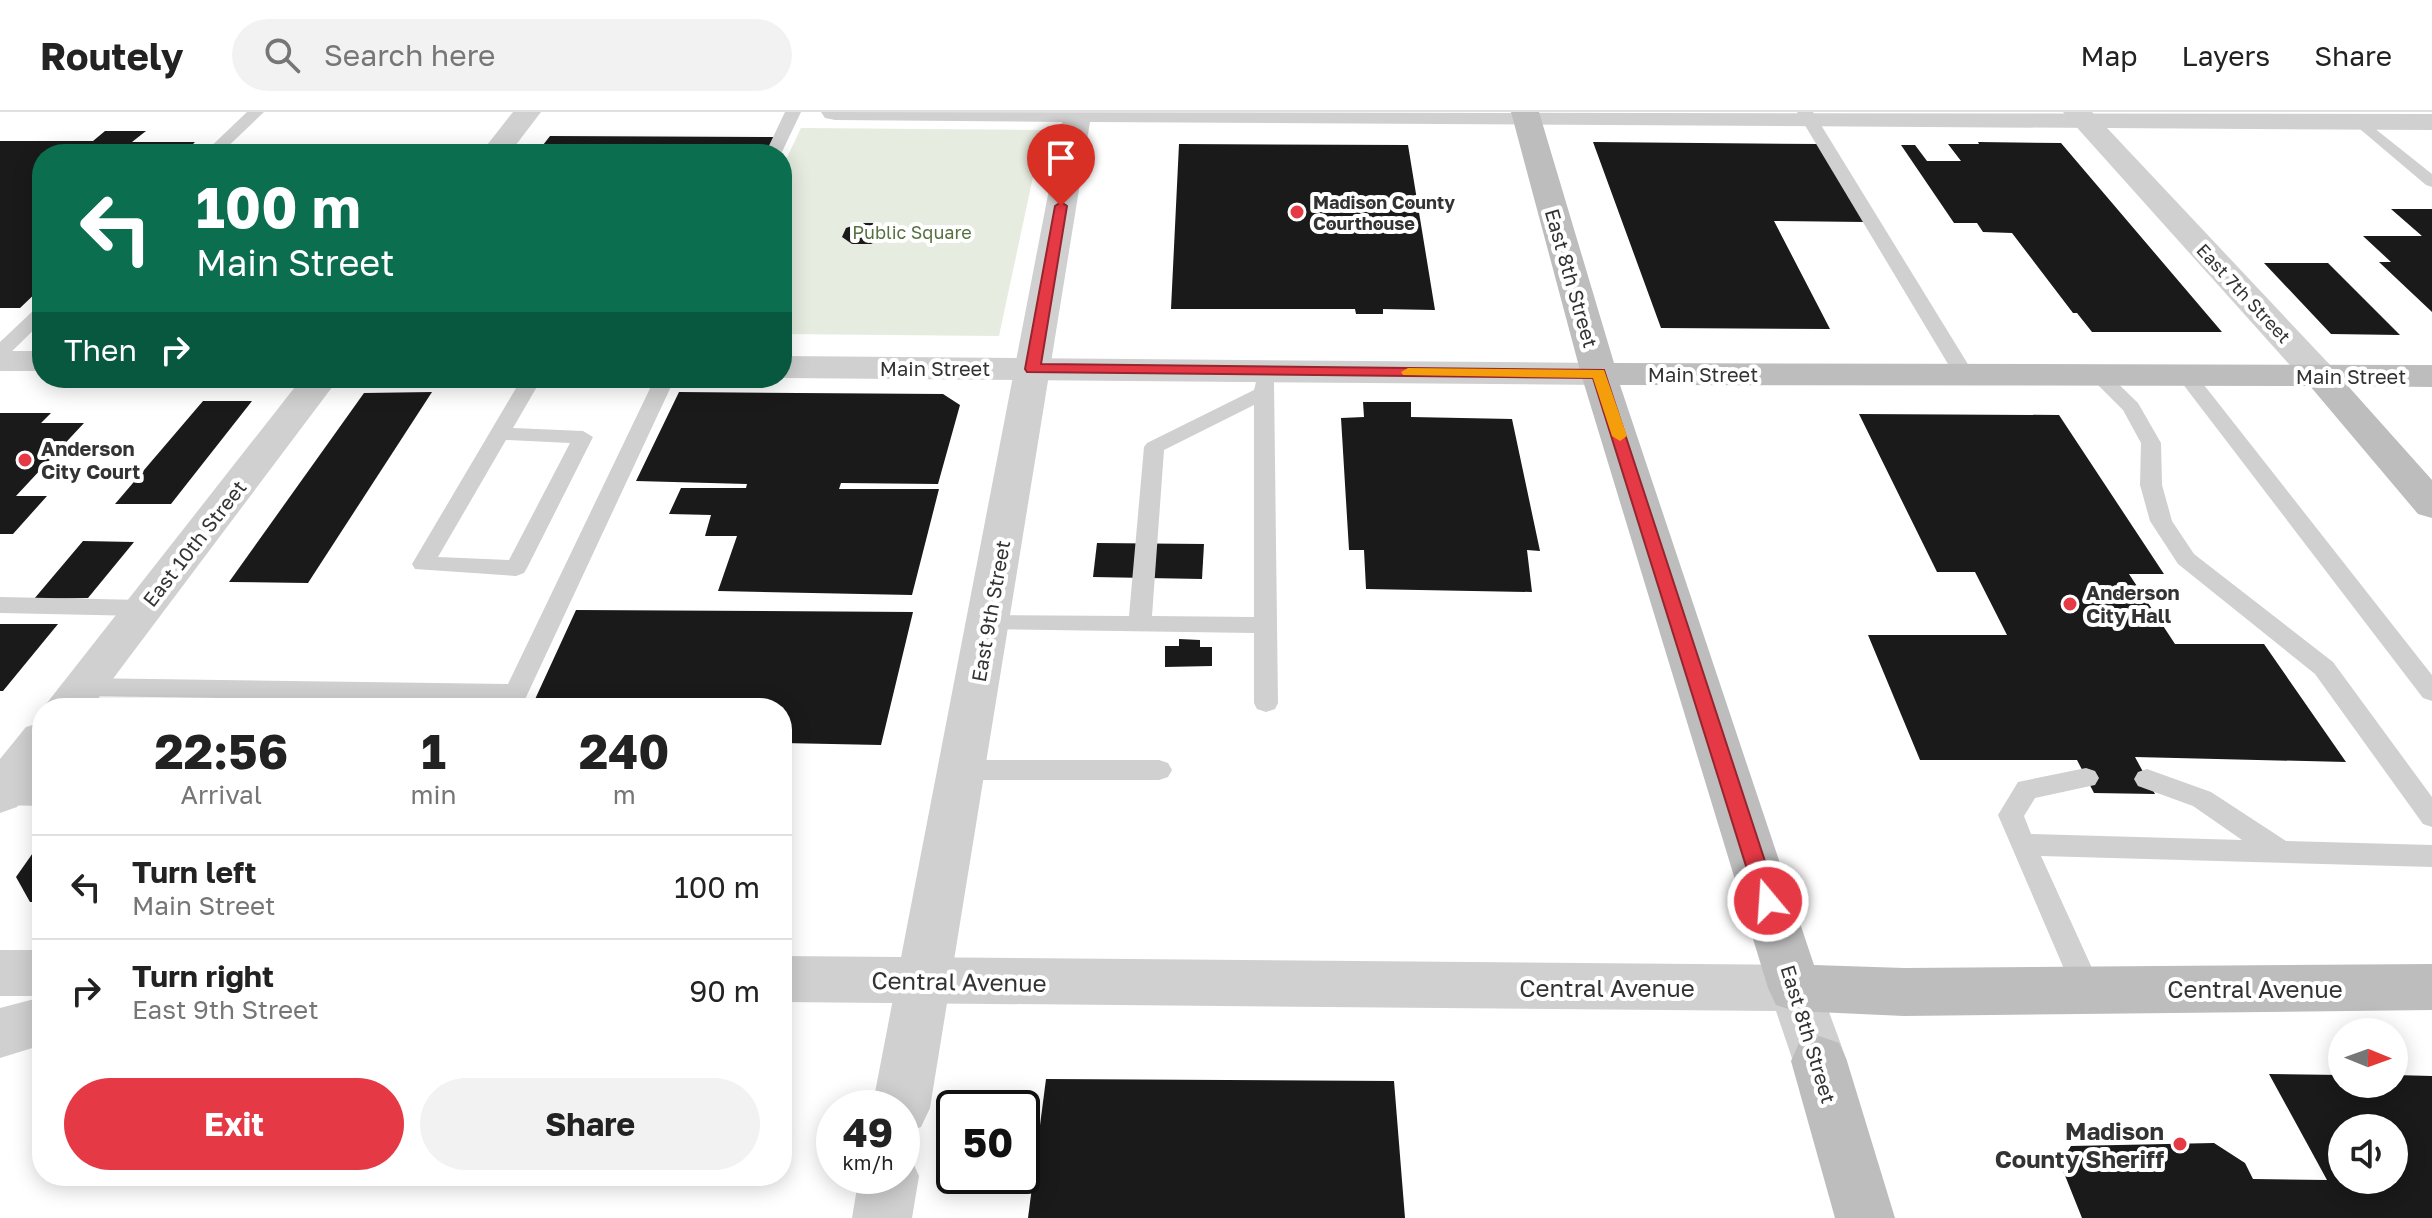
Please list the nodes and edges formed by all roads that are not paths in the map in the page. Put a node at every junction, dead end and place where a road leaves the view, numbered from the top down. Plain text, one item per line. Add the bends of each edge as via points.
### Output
1 (256, 112) edge
2 (527, 112) edge
3 (793, 112) edge
4 (835, 112) edge
5 (1078, 113) edge
6 (1525, 114) edge
7 (1807, 115) edge
8 (2081, 116) edge
9 (2359, 121) junction
10 (2432, 122) edge
11 (222, 144) edge
12 (502, 144) edge
13 (778, 144) edge
14 (2432, 182) edge
15 (32, 322) edge
16 (0, 352) edge
17 (0, 361) edge
18 (32, 361) edge
19 (792, 367) edge
20 (1033, 369) junction
21 (1599, 374) junction
22 (1964, 374) junction
23 (2098, 375) junction
24 (2186, 375) junction
25 (2319, 375) junction
26 (2432, 376) edge
27 (1264, 382) junction
28 (313, 388) edge
29 (526, 388) edge
30 (660, 388) edge
31 (500, 434) junction
32 (2432, 505) edge
33 (0, 605) edge
34 (143, 608) junction
35 (987, 623) junction
36 (1140, 624) junction
37 (1265, 625) junction
38 (2432, 692) edge
39 (74, 697) edge
40 (184, 698) edge
41 (514, 698) edge
42 (1266, 703) dead end
43 (32, 752) edge
44 (961, 770) junction
45 (1159, 770) dead end
46 (2086, 778) dead end
47 (2147, 779) dead end
48 (0, 794) edge
49 (32, 796) edge
50 (2432, 817) edge
51 (2022, 845) junction
52 (2281, 852) junction
53 (2432, 856) edge
54 (0, 973) edge
55 (32, 973) edge
56 (792, 979) edge
57 (924, 981) junction
58 (2432, 987) edge
59 (1795, 988) junction
60 (2087, 990) junction
61 (32, 1024) edge
62 (0, 1033) edge
63 (1819, 1061) joint
64 (904, 1090) edge
65 (886, 1194) edge
66 (882, 1218) edge
67 (1865, 1218) edge

1 - 11 lane
2 - 12 street
3 - 13 lane
4 - 5 street
5 - 6 street
5 - 20 street, East 9th Street
6 - 7 street
6 - 21 main road, East 8th Street
7 - 8 street
7 - 22 lane
8 - 9 street
8 - 25 street, East 7th Street
9 - 10 street
9 - 14 lane
15 - 16 lane
17 - 18 street
19 - 20 street, Main Street
20 - 27 street, Main Street
20 - 35 street, East 9th Street
21 - 22 main road, Main Street
21 - 27 street, Main Street
21 - 59 main road, East 8th Street
22 - 23 main road, Main Street
23 - 24 main road, Main Street
23 - 50 lane via 2131,407 2151,443 2151,485 2161,521 2186,559 2324,668
24 - 25 main road, Main Street
24 - 38 lane
25 - 26 main road, Main Street
25 - 32 main road, East 7th Street
27 - 36 lane via 1154,447
27 - 37 lane
28 - 34 street, East 10th Street
29 - 31 lane
30 - 41 lane
31 - 31 lane via 485,460 423,564 516,568 583,437
33 - 34 lane
34 - 39 street, East 10th Street
35 - 36 lane
35 - 44 street, East 9th Street
36 - 37 lane
37 - 42 lane
39 - 40 lane
43 - 48 street
44 - 45 lane
44 - 57 street, East 9th Street
46 - 51 lane via 2027,789 2011,815
47 - 52 lane via 2202,799
48 - 49 lane
51 - 52 lane
51 - 60 lane
52 - 53 lane
54 - 55 street
56 - 57 street, Central Avenue
57 - 59 street, Central Avenue
57 - 64 street, East 9th Street
58 - 60 main road, Central Avenue
59 - 60 main road, Central Avenue
59 - 63 street, East 8th Street
61 - 62 street
63 - 67 main road, East 8th Street
65 - 66 street

